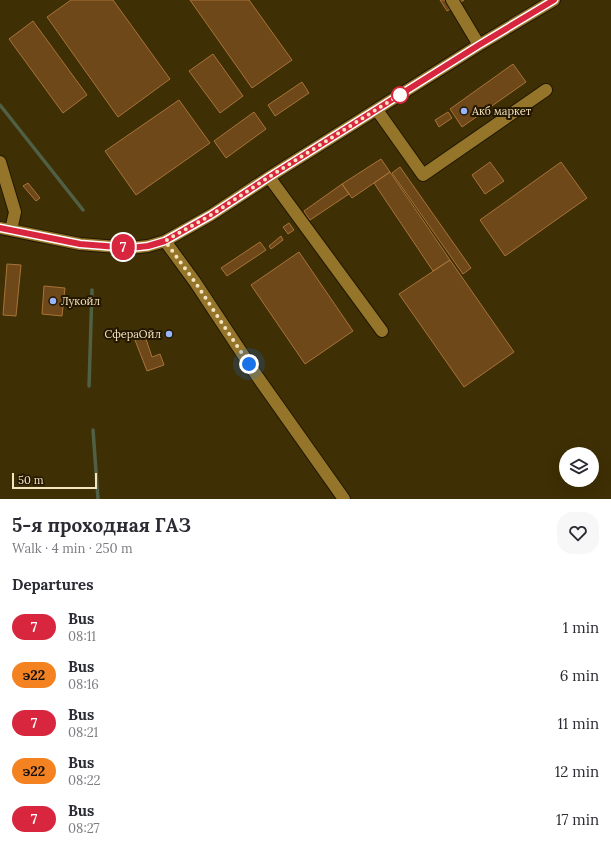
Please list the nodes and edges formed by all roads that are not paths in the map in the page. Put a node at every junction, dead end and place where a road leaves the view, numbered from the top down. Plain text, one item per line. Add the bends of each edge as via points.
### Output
1 (554, 0) edge
2 (454, 3) edge
3 (479, 45) junction
4 (546, 90) dead end
5 (377, 110) junction
6 (0, 162) edge
7 (269, 177) junction
8 (5, 229) edge
9 (165, 241) junction
10 (382, 331) dead end
11 (344, 499) edge

1 - 3 street
2 - 3 street
3 - 5 street
4 - 5 street via 423,175
5 - 7 street
6 - 8 street via 15,212
7 - 9 street
7 - 10 street
8 - 9 street via 80,244 130,248
9 - 11 street

